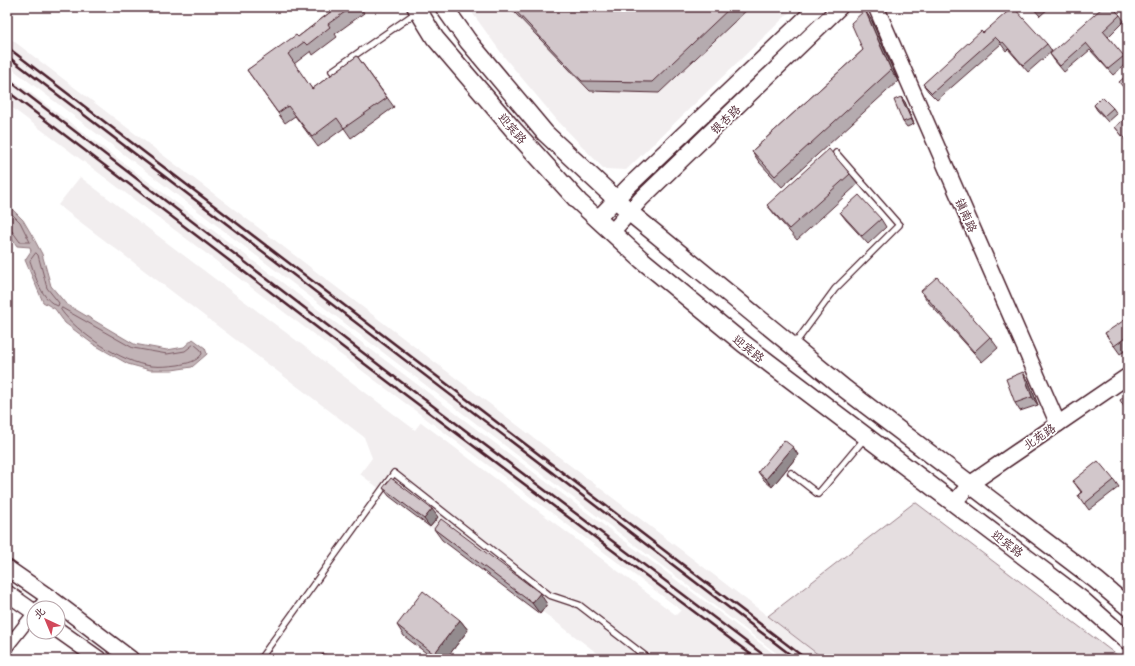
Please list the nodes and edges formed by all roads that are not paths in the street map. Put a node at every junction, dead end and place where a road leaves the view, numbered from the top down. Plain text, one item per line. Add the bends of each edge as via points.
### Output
1 (444, 7) edge
2 (817, 7) edge
3 (840, 7) edge
4 (876, 7) edge
5 (417, 9) edge
6 (332, 71) dead end
7 (836, 153) dead end
8 (616, 200) junction
9 (630, 212) junction
10 (597, 219) junction
11 (612, 232) junction
12 (793, 346) junction
13 (1128, 376) edge
14 (1058, 424) junction
15 (866, 436) junction
16 (792, 473) dead end
17 (970, 484) junction
18 (954, 503) junction
19 (7, 568) edge
20 (7, 593) edge
21 (48, 596) junction
22 (45, 600) edge
23 (26, 607) edge
24 (1128, 607) edge
25 (26, 623) edge
26 (66, 636) edge
27 (1128, 641) edge
28 (7, 647) edge
29 (99, 659) edge
30 (131, 659) edge
31 (260, 659) edge
32 (650, 659) edge

1 - 8 main road, 迎宾路 via 468,41 545,133
2 - 8 street, 银杏路
3 - 9 street, 银杏路
4 - 14 street, 镇南路
5 - 6 lane
5 - 10 main road, 迎宾路 via 435,38 512,128
7 - 12 lane via 899,225 834,289
8 - 9 main road, 迎宾路
8 - 10 street, 银杏路
9 - 11 street, 银杏路
9 - 12 main road, 迎宾路
10 - 11 main road, 迎宾路
11 - 15 main road, 迎宾路 via 744,344
12 - 17 main road, 迎宾路
13 - 14 street, 北苑路
14 - 17 street, 北苑路
15 - 16 lane via 818,494
15 - 18 main road, 迎宾路
17 - 18 street, 北苑路
17 - 24 main road, 迎宾路
18 - 27 main road, 迎宾路 via 1082,600
19 - 21 street
20 - 23 street
21 - 22 street
21 - 30 street
25 - 28 street
26 - 29 street
31 - 32 lane via 394,473 549,595 579,605

